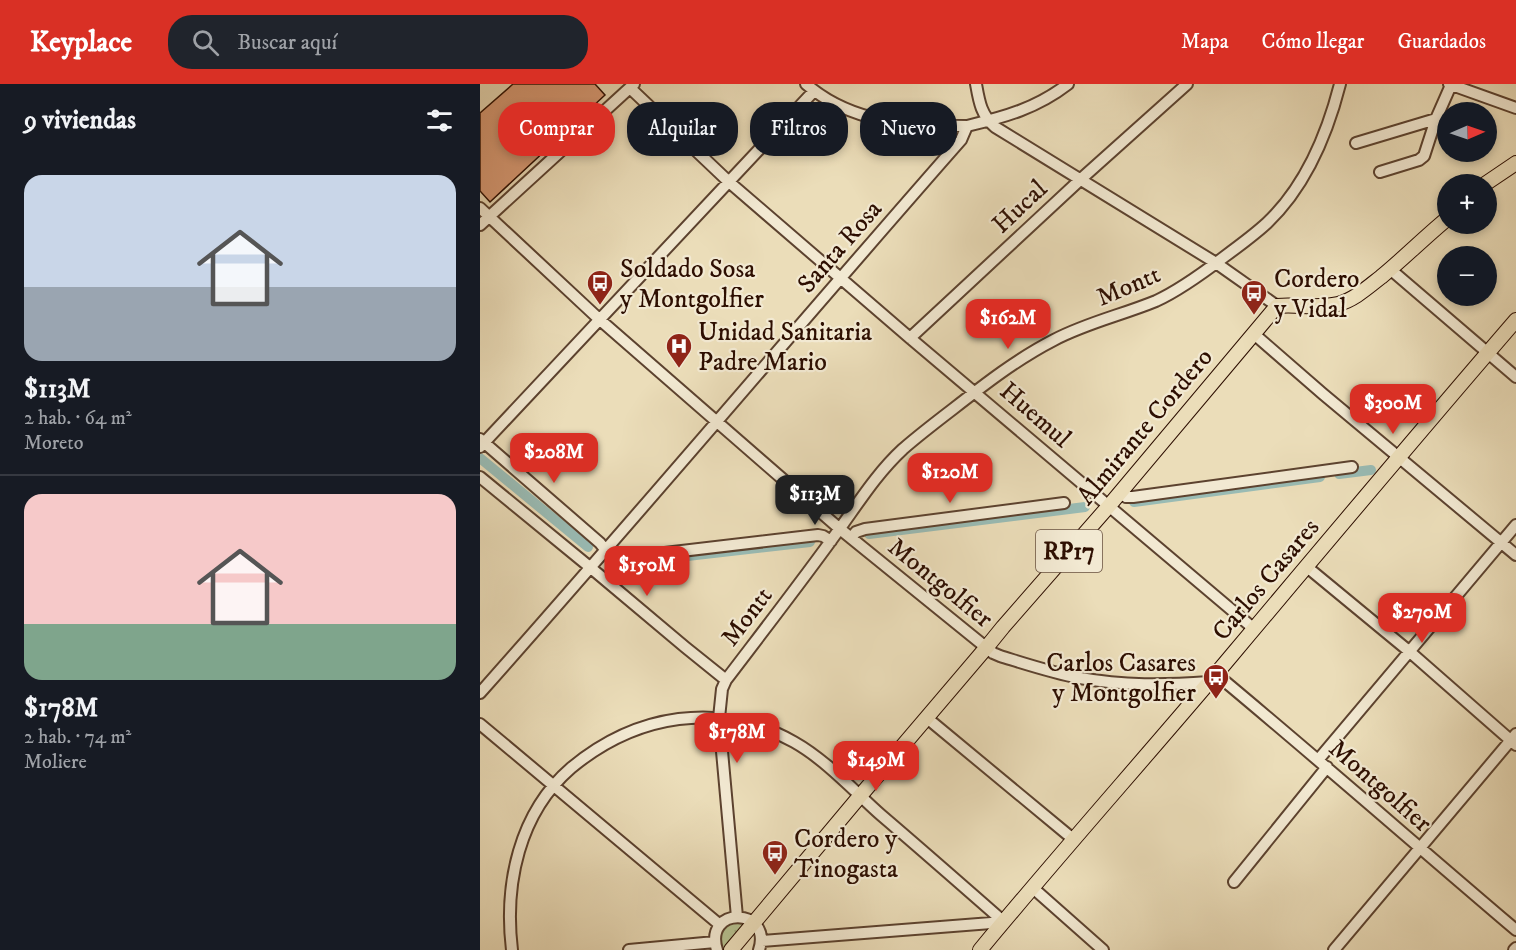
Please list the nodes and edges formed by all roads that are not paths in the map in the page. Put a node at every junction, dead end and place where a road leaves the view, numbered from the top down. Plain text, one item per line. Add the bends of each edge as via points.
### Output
1 (976, 84) edge
2 (1068, 84) edge
3 (1187, 84) edge
4 (1340, 84) edge
5 (1450, 85) edge
6 (632, 86) edge
7 (810, 87) edge
8 (1516, 108) edge
9 (1436, 119) junction
10 (988, 121) junction
11 (967, 126) junction
12 (1356, 143) dead end
13 (1516, 163) edge
14 (1380, 172) dead end
15 (1497, 176) edge
16 (1081, 179) junction
17 (729, 182) junction
18 (480, 208) edge
19 (488, 217) junction
20 (480, 225) edge
21 (1437, 228) edge
22 (1216, 263) junction
23 (1390, 269) junction
24 (841, 277) junction
25 (1277, 306) junction
26 (599, 319) junction
27 (1516, 320) edge
28 (1254, 334) junction
29 (910, 338) junction
30 (1488, 353) junction
31 (1516, 377) edge
32 (975, 392) junction
33 (717, 422) junction
34 (481, 443) edge
35 (1399, 458) junction
36 (1352, 467) dead end
37 (480, 477) edge
38 (1120, 493) junction
39 (1064, 503) dead end
40 (1108, 507) junction
41 (1516, 525) edge
42 (840, 529) junction
43 (851, 538) junction
44 (831, 541) junction
45 (1502, 543) junction
46 (606, 550) junction
47 (1516, 555) edge
48 (1307, 567) junction
49 (591, 568) junction
50 (1253, 628) junction
51 (986, 648) junction
52 (1410, 652) junction
53 (1212, 678) junction
54 (726, 680) junction
55 (480, 693) edge
56 (719, 718) junction
57 (927, 718) junction
58 (480, 724) edge
59 (1514, 740) edge
60 (1322, 763) junction
61 (553, 785) junction
62 (860, 796) junction
63 (1073, 839) junction
64 (1419, 848) junction
65 (1234, 882) dead end
66 (1033, 888) junction
67 (737, 917) junction
68 (1004, 922) junction
69 (754, 923) junction
70 (720, 925) junction
71 (1516, 930) edge
72 (760, 945) edge
73 (716, 946) edge
74 (512, 950) edge
75 (629, 950) edge
76 (731, 950) edge
77 (980, 950) edge
78 (1103, 950) edge
79 (1334, 950) edge

1 - 10 street
2 - 10 street via 1014,114
3 - 16 street, Hucal
4 - 22 street, Montt via 1321,143 1304,177 1279,211
5 - 8 street
5 - 9 street
6 - 17 street, Huemul
6 - 19 street
7 - 11 street via 834,104 880,120
7 - 17 street
9 - 12 street
9 - 14 street via 1424,156
10 - 11 street
10 - 16 street
11 - 24 street, Santa Rosa via 961,140
13 - 15 main road
16 - 22 street
16 - 29 street, Hucal
17 - 24 street, Huemul
17 - 26 street
18 - 19 street, Montgolfier
19 - 20 street
19 - 26 street, Montgolfier
21 - 23 main road
22 - 25 street
22 - 32 street, Montt via 1162,297 1054,340 1009,366
23 - 25 main road via 1364,291 1340,304
23 - 30 street
24 - 29 street, Huemul
24 - 33 street, Santa Rosa
25 - 28 main road, Almirante Cordero / RP17
26 - 33 street, Montgolfier
26 - 34 street
27 - 30 main road, Carlos Casares
28 - 35 street
28 - 38 main road, Almirante Cordero / RP17
29 - 32 street, Huemul
30 - 31 street
30 - 35 main road, Carlos Casares
32 - 40 street, Huemul
32 - 42 street, Montt via 902,450
33 - 42 street, Montgolfier
33 - 46 street, Santa Rosa
34 - 46 street
35 - 45 street
35 - 48 main road, Carlos Casares
36 - 38 street via 1133,497
37 - 49 street
38 - 40 main road, Almirante Cordero / RP17
39 - 43 street via 865,529
40 - 50 street, Huemul
40 - 51 main road, Almirante Cordero / RP17
41 - 45 street
42 - 43 street, Montgolfier
42 - 44 street, Montt
43 - 51 street, Montgolfier
44 - 46 street via 818,535 622,558 611,557
44 - 54 street, Montt
45 - 47 street
45 - 52 street
46 - 49 street, Santa Rosa
48 - 50 main road, Carlos Casares
48 - 52 street
49 - 54 street
49 - 55 street, Santa Rosa
50 - 53 main road, Carlos Casares
51 - 53 street, Montgolfier via 1000,656 1081,678 1139,685
51 - 57 main road, Almirante Cordero / RP17
52 - 59 street
52 - 60 street
53 - 60 street, Montgolfier
53 - 63 main road, Carlos Casares
54 - 56 street
56 - 61 street via 679,719 629,732 580,761
56 - 62 street via 759,727 795,743
56 - 67 street
57 - 62 main road, Almirante Cordero / RP17
57 - 63 street
58 - 61 street
59 - 64 street
60 - 64 street, Montgolfier
60 - 65 street
61 - 70 street
61 - 74 street via 526,829 518,853 510,899
62 - 68 street
62 - 69 main road, Almirante Cordero / RP17
63 - 66 main road, Carlos Casares
64 - 71 street, Montgolfier
64 - 79 street
66 - 68 main road, Carlos Casares
66 - 78 street
67 - 69 street
67 - 70 street
68 - 72 street
68 - 77 main road, Carlos Casares
69 - 72 street
69 - 76 main road, Almirante Cordero / RP17
70 - 73 street
73 - 75 street

